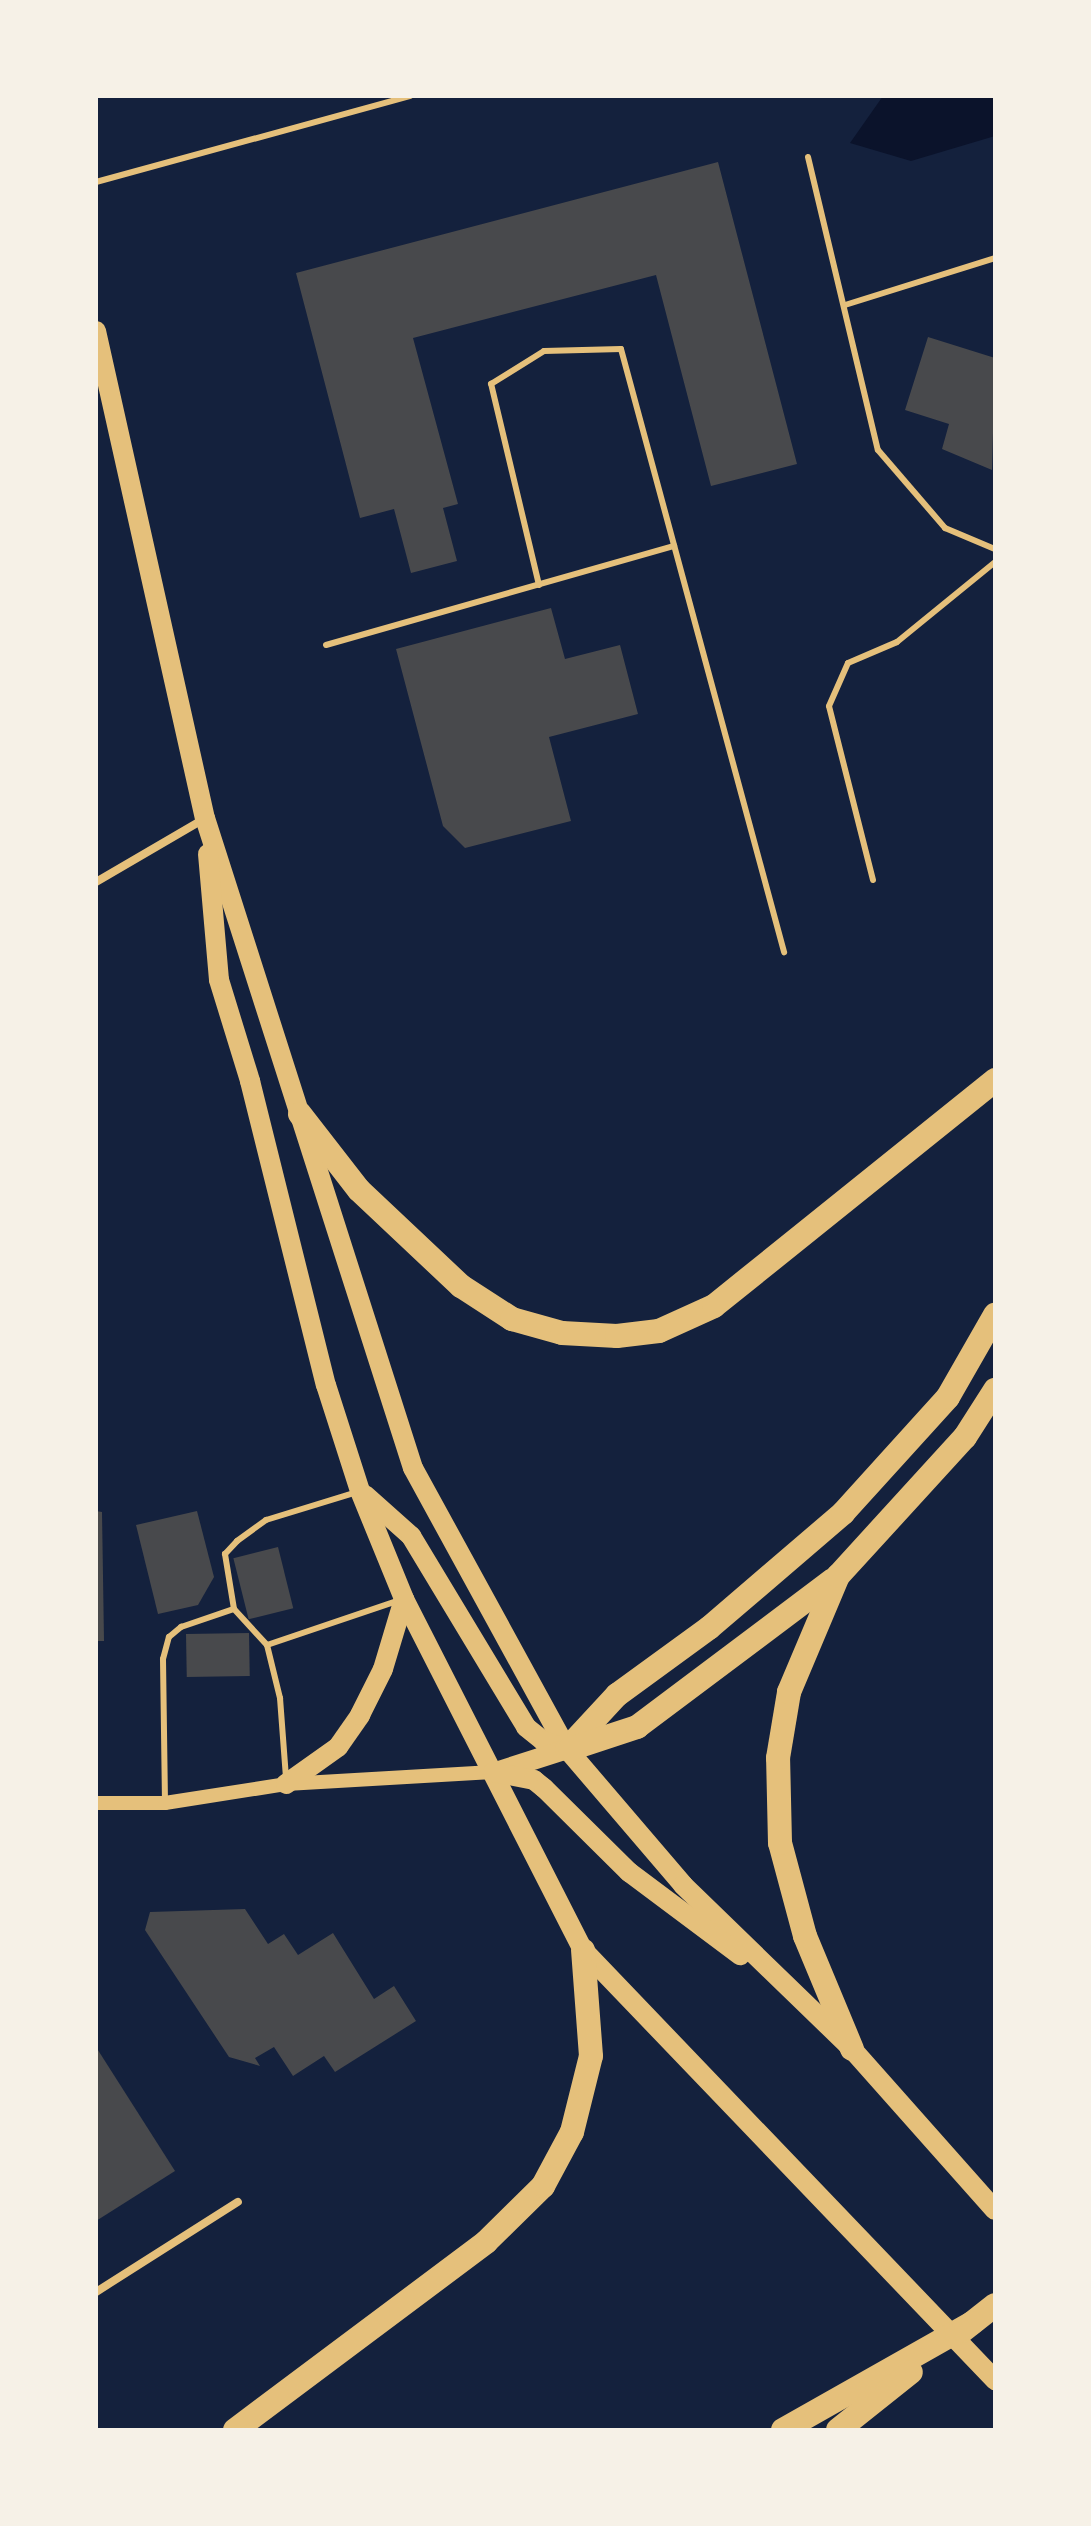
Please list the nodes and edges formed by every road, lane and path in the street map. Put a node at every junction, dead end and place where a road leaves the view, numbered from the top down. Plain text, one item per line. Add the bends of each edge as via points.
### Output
1 (410, 96) edge
2 (808, 157) dead end
3 (96, 182) edge
4 (995, 258) edge
5 (845, 305) junction
6 (96, 331) edge
7 (674, 546) junction
8 (995, 549) edge
9 (995, 562) edge
10 (539, 585) junction
11 (326, 645) dead end
12 (205, 818) junction
13 (873, 880) dead end
14 (96, 882) edge
15 (784, 952) dead end
16 (995, 1080) edge
17 (300, 1114) junction
18 (995, 1315) edge
19 (995, 1390) edge
20 (360, 1491) junction
21 (838, 1576) junction
22 (404, 1599) junction
23 (234, 1609) junction
24 (267, 1645) junction
25 (567, 1749) junction
26 (493, 1772) junction
27 (286, 1784) junction
28 (96, 1803) edge
29 (165, 1803) junction
30 (583, 1950) junction
31 (793, 1992) junction
32 (852, 2049) junction
33 (238, 2202) dead end
34 (995, 2210) edge
35 (96, 2292) edge
36 (995, 2305) edge
37 (972, 2323) junction
38 (995, 2380) edge
39 (235, 2430) edge
40 (783, 2430) edge
41 (838, 2430) edge

1 - 3 lane
2 - 5 lane
4 - 5 lane
5 - 8 lane via 878,450 945,528
6 - 12 main road
7 - 10 lane
7 - 10 lane via 621,349 544,351 491,384
7 - 15 lane
9 - 13 lane via 897,642 848,663 829,706
10 - 11 lane
12 - 14 street
12 - 17 main road
12 - 20 main road via 219,980 250,1081 326,1385
16 - 17 highway via 714,1306 659,1331 617,1336 562,1333 512,1319 461,1286 359,1190
17 - 25 main road via 413,1468
18 - 25 highway via 948,1397 843,1513 709,1628 617,1695
19 - 21 highway via 965,1437
20 - 22 main road
20 - 23 lane via 266,1520 237,1541 225,1554
20 - 25 main road via 411,1536 526,1727 543,1741
21 - 25 highway via 637,1727
21 - 32 highway via 789,1692 778,1758 780,1843 805,1936
22 - 24 lane
22 - 26 main road
22 - 27 main road via 383,1669 360,1715 338,1747
23 - 24 lane
23 - 29 lane via 181,1627 169,1637 163,1659
24 - 27 lane via 280,1698
25 - 26 main road
25 - 31 main road via 683,1885
26 - 27 street
26 - 30 main road
26 - 31 main road via 526,1778 544,1788 629,1872
27 - 29 street
28 - 29 street
30 - 38 main road
30 - 39 highway via 591,2056 572,2132 543,2186 486,2242
31 - 32 main road
32 - 34 main road
33 - 35 street
36 - 37 highway
37 - 40 highway
37 - 41 highway

